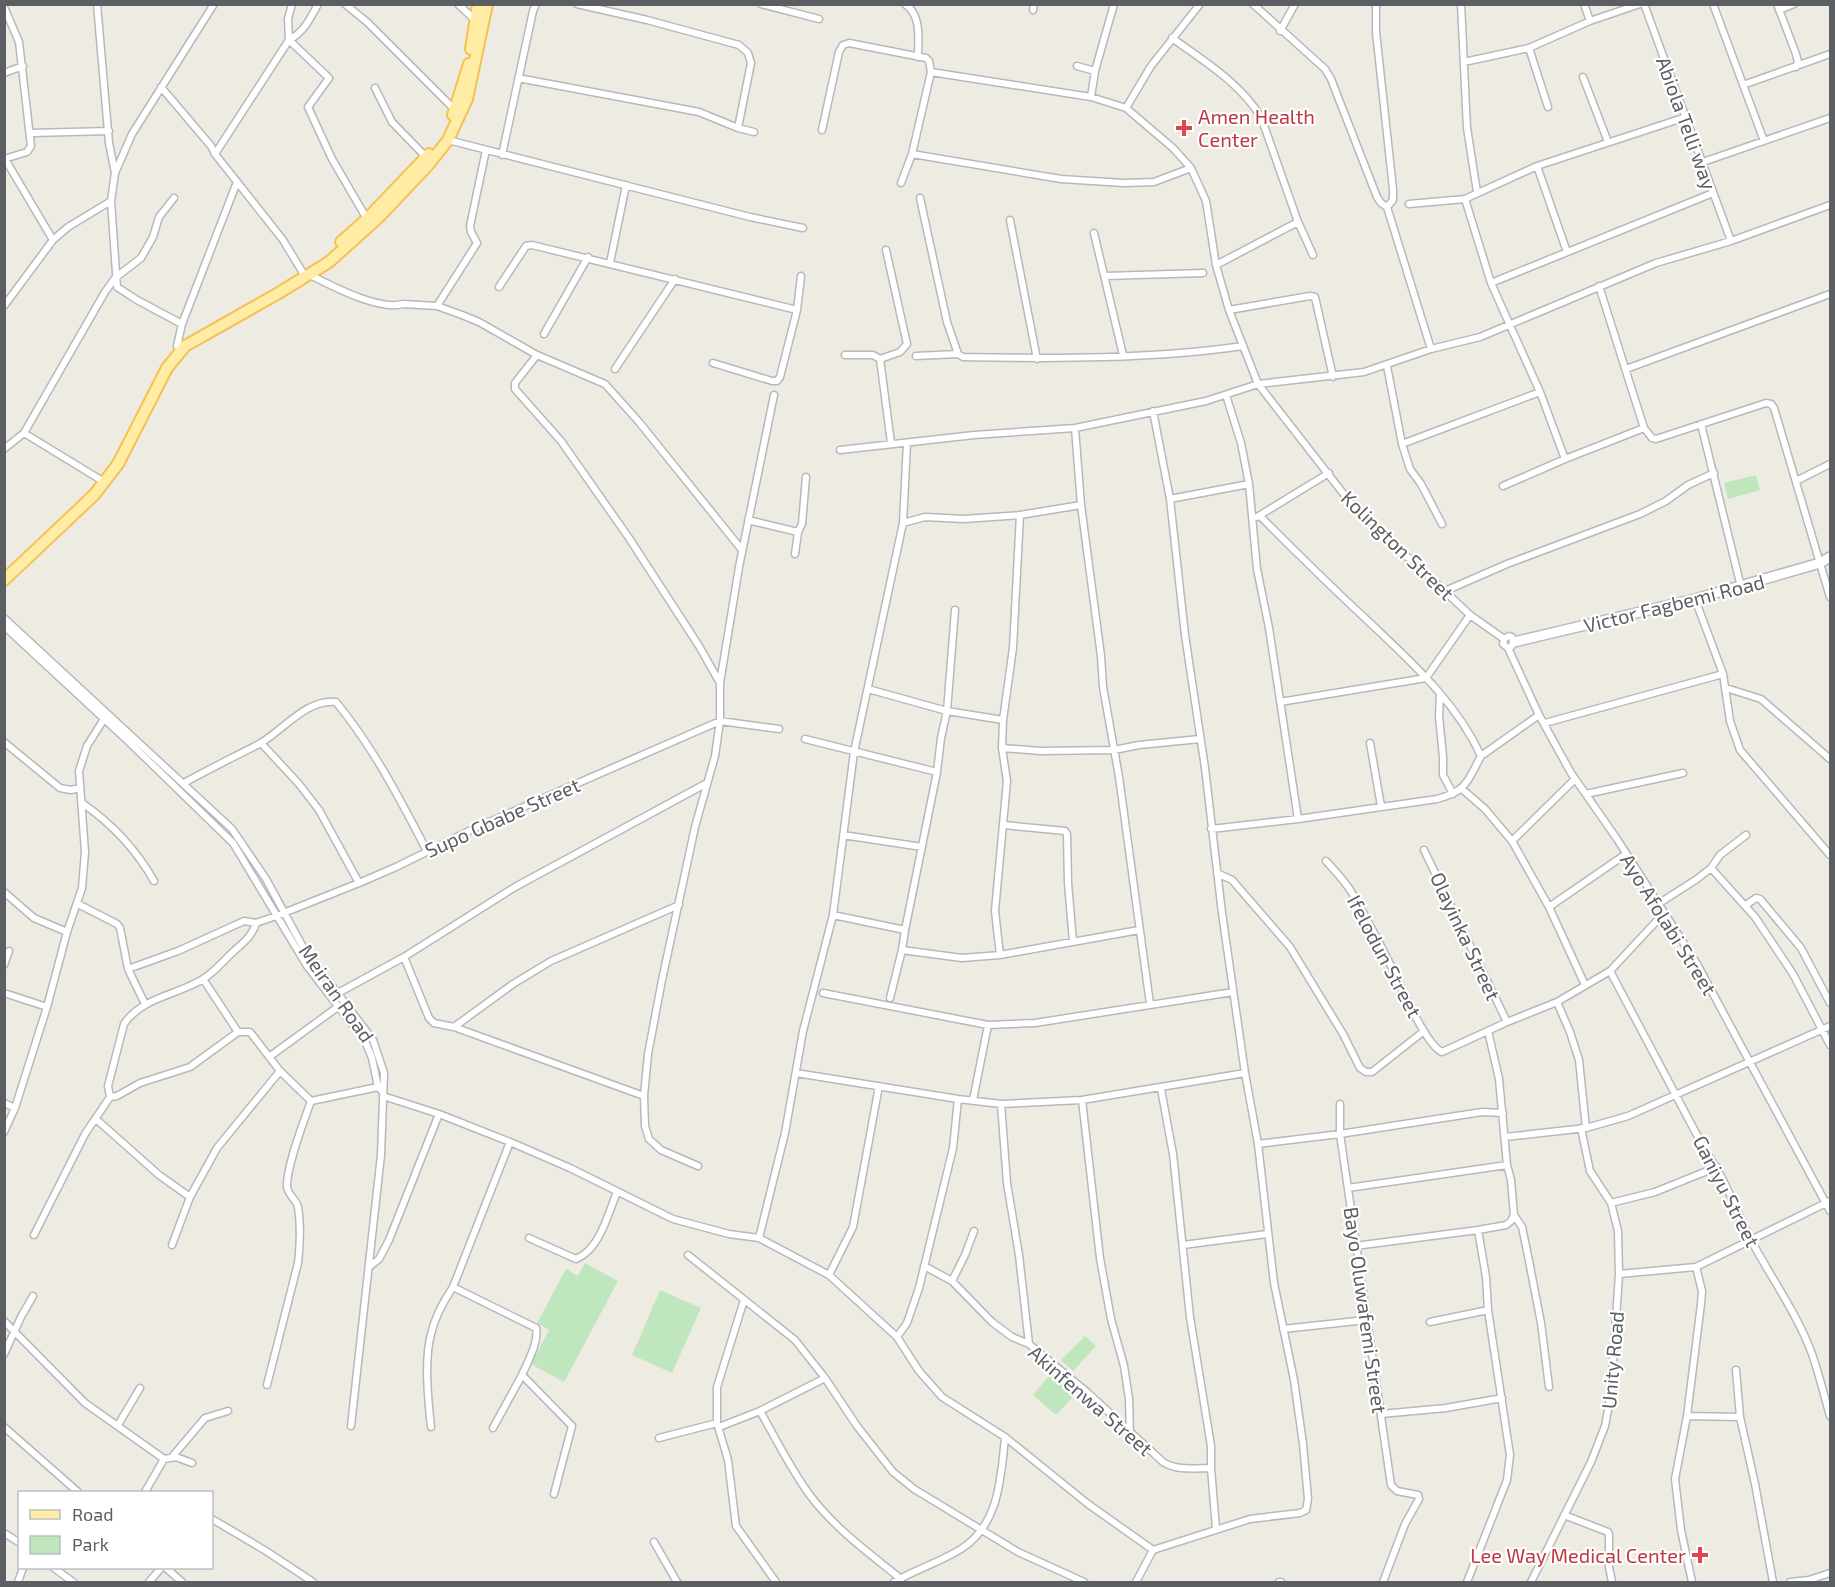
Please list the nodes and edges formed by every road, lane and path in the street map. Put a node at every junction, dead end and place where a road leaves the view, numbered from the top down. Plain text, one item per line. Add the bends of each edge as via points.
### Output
1 (97, 4) edge
2 (214, 4) edge
3 (292, 4) edge
4 (318, 4) edge
5 (345, 4) edge
6 (458, 4) edge
7 (478, 4) edge
8 (487, 4) edge
9 (536, 4) edge
10 (577, 4) edge
11 (760, 4) edge
12 (905, 4) edge
13 (1114, 4) edge
14 (1200, 4) edge
15 (1252, 4) edge
16 (1295, 4) edge
17 (1376, 4) edge
18 (1461, 4) edge
19 (1584, 4) edge
20 (1640, 4) edge
21 (1644, 4) edge
22 (1713, 4) edge
23 (1794, 4) edge
24 (4, 7) edge
25 (1778, 7) edge
26 (819, 19) dead end
27 (1590, 21) junction
28 (479, 22) junction
29 (1280, 31) junction
30 (1172, 38) junction
31 (289, 40) junction
32 (1529, 48) junction
33 (1830, 54) edge
34 (918, 57) junction
35 (1464, 62) junction
36 (23, 66) junction
37 (1077, 66) dead end
38 (1796, 67) junction
39 (1095, 71) junction
40 (931, 72) junction
41 (4, 73) edge
42 (1583, 77) dead end
43 (518, 78) junction
44 (1743, 86) junction
45 (161, 87) junction
46 (375, 88) dead end
47 (1091, 97) junction
48 (1548, 106) dead end
49 (1126, 108) junction
50 (455, 111) junction
51 (1686, 117) junction
52 (1830, 118) edge
53 (738, 128) junction
54 (822, 130) dead end
55 (109, 131) junction
56 (754, 132) dead end
57 (31, 133) junction
58 (448, 140) junction
59 (1764, 141) junction
60 (1608, 142) junction
61 (486, 150) junction
62 (215, 154) junction
63 (912, 154) junction
64 (502, 155) junction
65 (426, 157) junction
66 (5, 159) edge
67 (1703, 162) junction
68 (1537, 166) junction
69 (1191, 168) junction
70 (115, 173) junction
71 (237, 182) junction
72 (901, 183) dead end
73 (626, 185) junction
74 (1477, 192) junction
75 (1713, 194) junction
76 (174, 198) dead end
77 (920, 198) dead end
78 (1465, 199) junction
79 (111, 201) junction
80 (1409, 204) dead end
81 (1830, 205) edge
82 (1388, 207) junction
83 (367, 219) junction
84 (1010, 220) dead end
85 (1298, 222) junction
86 (803, 228) dead end
87 (1094, 233) dead end
88 (53, 240) junction
89 (1731, 241) junction
90 (886, 250) dead end
91 (1567, 252) junction
92 (1313, 255) dead end
93 (588, 257) junction
94 (610, 263) junction
95 (1216, 265) junction
96 (1203, 273) dead end
97 (306, 274) junction
98 (801, 276) dead end
99 (1105, 276) junction
100 (115, 278) junction
101 (675, 279) junction
102 (1491, 283) junction
103 (1599, 286) junction
104 (499, 287) dead end
105 (1830, 294) edge
106 (4, 306) edge
107 (437, 306) junction
108 (796, 310) junction
109 (1229, 310) junction
110 (182, 324) junction
111 (1510, 324) junction
112 (544, 334) dead end
113 (177, 346) junction
114 (1243, 346) junction
115 (1431, 349) junction
116 (958, 354) junction
117 (537, 355) junction
118 (845, 355) dead end
119 (1123, 355) junction
120 (916, 356) dead end
121 (880, 359) junction
122 (1037, 359) junction
123 (713, 363) dead end
124 (1387, 366) junction
125 (615, 369) dead end
126 (1626, 369) junction
127 (1333, 377) junction
128 (1258, 384) junction
129 (1540, 392) junction
130 (774, 395) dead end
131 (1226, 395) junction
132 (1153, 411) junction
133 (1701, 424) junction
134 (1075, 428) junction
135 (1644, 428) junction
136 (24, 433) junction
137 (907, 442) junction
138 (891, 443) junction
139 (1402, 444) junction
140 (4, 449) edge
141 (840, 450) dead end
142 (1565, 459) junction
143 (1830, 464) edge
144 (1714, 472) junction
145 (1329, 473) junction
146 (806, 477) dead end
147 (101, 480) junction
148 (1796, 481) junction
149 (1249, 484) junction
150 (1503, 486) dead end
151 (1170, 499) junction
152 (1081, 506) junction
153 (1020, 514) junction
154 (1256, 517) junction
155 (748, 520) junction
156 (903, 523) junction
157 (1442, 524) dead end
158 (798, 532) junction
159 (742, 550) junction
160 (795, 554) dead end
161 (1830, 557) edge
162 (1820, 563) junction
163 (4, 571) edge
164 (4, 580) edge
165 (1741, 587) junction
166 (1445, 591) junction
167 (1830, 597) edge
168 (1695, 599) junction
169 (955, 610) dead end
170 (1470, 615) junction
171 (4, 618) edge
172 (4, 626) edge
173 (15, 632) junction
174 (1511, 645) junction
175 (1723, 674) junction
176 (1426, 678) junction
177 (720, 683) junction
178 (1726, 688) junction
179 (868, 689) junction
180 (1440, 695) junction
181 (1280, 702) junction
182 (947, 711) junction
183 (1539, 715) junction
184 (104, 720) junction
185 (1003, 720) junction
186 (720, 721) junction
187 (1545, 723) junction
188 (779, 729) dead end
189 (806, 739) dead end
190 (1200, 739) junction
191 (4, 742) edge
192 (261, 743) junction
193 (1370, 743) dead end
194 (1002, 748) junction
195 (1114, 750) junction
196 (854, 752) junction
197 (1481, 756) junction
198 (1830, 759) edge
199 (937, 772) junction
200 (1683, 772) dead end
201 (1575, 779) junction
202 (708, 782) junction
203 (184, 783) junction
204 (80, 788) junction
205 (1462, 789) junction
206 (1453, 794) junction
207 (1586, 794) junction
208 (82, 803) junction
209 (1381, 806) junction
210 (1298, 819) junction
211 (1004, 825) junction
212 (1211, 829) junction
213 (843, 835) junction
214 (1746, 835) dead end
215 (1512, 841) junction
216 (922, 847) junction
217 (427, 850) junction
218 (1424, 850) dead end
219 (1626, 854) junction
220 (1830, 855) edge
221 (1326, 861) dead end
222 (1711, 868) junction
223 (1217, 873) junction
224 (154, 881) dead end
225 (359, 883) junction
226 (4, 892) edge
227 (78, 904) junction
228 (1658, 904) junction
229 (1746, 904) junction
230 (679, 905) junction
231 (1549, 907) junction
232 (284, 912) junction
233 (1664, 913) junction
234 (832, 915) junction
235 (276, 916) junction
236 (256, 922) junction
237 (905, 930) junction
238 (1139, 930) junction
239 (67, 932) junction
240 (1073, 942) junction
241 (902, 950) junction
242 (9, 951) dead end
243 (1000, 955) junction
244 (404, 957) junction
245 (4, 965) edge
246 (128, 969) junction
247 (1610, 971) junction
248 (202, 980) junction
249 (1585, 985) junction
250 (1233, 992) junction
251 (4, 993) edge
252 (338, 993) junction
253 (823, 993) dead end
254 (890, 998) dead end
255 (1557, 1002) junction
256 (1830, 1003) edge
257 (145, 1004) junction
258 (1150, 1004) junction
259 (339, 1006) junction
260 (47, 1007) junction
261 (1507, 1022) junction
262 (988, 1025) junction
263 (1830, 1026) edge
264 (454, 1027) junction
265 (1822, 1030) junction
266 (1424, 1031) junction
267 (1488, 1031) junction
268 (238, 1032) junction
269 (1830, 1045) edge
270 (269, 1057) junction
271 (1750, 1063) junction
272 (280, 1071) junction
273 (796, 1073) junction
274 (1245, 1073) junction
275 (879, 1086) junction
276 (1161, 1089) junction
277 (381, 1092) junction
278 (1677, 1095) junction
279 (644, 1096) junction
280 (110, 1097) junction
281 (958, 1099) junction
282 (973, 1100) junction
283 (311, 1101) junction
284 (1082, 1101) junction
285 (4, 1103) edge
286 (1001, 1104) junction
287 (1340, 1104) dead end
288 (15, 1108) junction
289 (1503, 1113) junction
290 (439, 1114) junction
291 (96, 1119) junction
292 (1584, 1128) junction
293 (4, 1132) edge
294 (1340, 1134) junction
295 (1505, 1137) junction
296 (510, 1142) junction
297 (1258, 1144) junction
298 (1507, 1165) junction
299 (698, 1166) dead end
300 (1717, 1167) junction
301 (1348, 1188) junction
302 (616, 1192) junction
303 (190, 1197) junction
304 (1828, 1202) edge
305 (1611, 1203) junction
306 (1830, 1211) edge
307 (1514, 1215) junction
308 (1478, 1230) junction
309 (975, 1231) dead end
310 (1267, 1234) junction
311 (34, 1235) dead end
312 (529, 1238) dead end
313 (759, 1238) junction
314 (1752, 1241) junction
315 (172, 1245) dead end
316 (1182, 1245) junction
317 (1355, 1246) junction
318 (688, 1255) dead end
319 (924, 1266) junction
320 (369, 1267) junction
321 (1696, 1267) junction
322 (1619, 1274) junction
323 (829, 1275) junction
324 (952, 1281) junction
325 (453, 1287) junction
326 (33, 1296) dead end
327 (744, 1300) junction
328 (1488, 1311) junction
329 (1366, 1320) junction
330 (4, 1321) edge
331 (1430, 1322) dead end
332 (1282, 1329) junction
333 (14, 1331) junction
334 (897, 1337) junction
335 (1029, 1344) junction
336 (4, 1354) edge
337 (1736, 1370) dead end
338 (522, 1375) junction
339 (825, 1378) junction
340 (267, 1385) dead end
341 (1549, 1387) dead end
342 (141, 1388) dead end
343 (1502, 1398) junction
344 (228, 1411) dead end
345 (760, 1411) junction
346 (1381, 1414) junction
347 (1687, 1416) junction
348 (1830, 1416) edge
349 (1740, 1417) junction
350 (118, 1425) junction
351 (718, 1425) junction
352 (351, 1426) dead end
353 (4, 1427) edge
354 (431, 1427) dead end
355 (493, 1428) dead end
356 (1130, 1434) junction
357 (1005, 1437) junction
358 (659, 1438) dead end
359 (168, 1458) junction
360 (192, 1463) dead end
361 (1211, 1468) junction
362 (77, 1491) edge
363 (146, 1491) edge
364 (554, 1494) dead end
365 (1564, 1515) junction
366 (213, 1520) edge
367 (1216, 1529) junction
368 (984, 1530) junction
369 (4, 1533) edge
370 (18, 1541) edge
371 (654, 1542) dead end
372 (1153, 1550) junction
373 (55, 1569) edge
374 (160, 1569) edge
375 (167, 1569) edge
376 (1830, 1573) edge
377 (901, 1579) junction
378 (73, 1582) edge
379 (149, 1582) edge
380 (182, 1582) edge
381 (313, 1582) edge
382 (677, 1582) edge
383 (776, 1582) edge
384 (894, 1582) edge
385 (1080, 1582) edge
386 (1136, 1582) edge
387 (1383, 1582) edge
388 (1467, 1582) edge
389 (1530, 1582) edge
390 (1612, 1582) edge
391 (1692, 1582) edge
392 (1773, 1582) edge
393 (1790, 1582) edge

1 - 55 street
2 - 45 street
3 - 31 street
4 - 31 street via 305,27
5 - 50 street
6 - 28 street
7 - 28 main road
8 - 28 main road
9 - 43 street
10 - 53 street via 739,45 748,53 751,63
11 - 26 street
12 - 34 street via 918,20
13 - 39 street
14 - 30 street
15 - 29 street
16 - 29 street
17 - 82 street via 1393,189
18 - 35 street
19 - 27 street
20 - 27 street
21 - 51 street, Abiola Telli way
22 - 44 street
23 - 25 street
24 - 36 street via 19,42
25 - 38 street via 1798,62
27 - 32 street
28 - 50 main road
28 - 58 main road via 467,99
29 - 82 street via 1325,69 1377,197
30 - 49 street
30 - 85 street via 1222,74 1251,102 1261,117
31 - 62 street
31 - 83 street via 329,77 308,107 332,159
32 - 35 street
32 - 48 street
33 - 38 street
34 - 40 street via 929,61
34 - 54 street via 843,45
35 - 74 street via 1467,128
36 - 41 street
36 - 57 street
37 - 39 street
38 - 44 street
39 - 47 street
40 - 47 street
40 - 63 street
42 - 60 street
43 - 53 street via 699,112
43 - 64 street
44 - 59 street
45 - 62 street
45 - 70 street via 132,134
46 - 65 street via 392,122
47 - 49 street
49 - 69 street, Kolington Street
50 - 65 main road
51 - 60 street
51 - 67 street, Abiola Telli way
52 - 59 street
53 - 56 street
55 - 57 street
55 - 70 street
57 - 66 street via 27,152
58 - 61 street
58 - 97 main road via 380,216 329,262
59 - 67 street
60 - 68 street
61 - 64 street
61 - 107 street via 470,226 477,243
62 - 71 street
63 - 69 street via 1061,179 1113,182 1154,182
63 - 72 street
64 - 73 street
65 - 83 main road
66 - 88 street
67 - 75 street, Abiola Telli way
68 - 74 street
68 - 91 street
69 - 95 street, Kolington Street via 1206,201
70 - 79 street
71 - 97 street
71 - 110 street
73 - 86 street
73 - 94 street
74 - 78 street
75 - 89 street, Abiola Telli way
75 - 91 street
76 - 100 street via 159,217 141,258
77 - 116 street via 947,322
78 - 80 street
78 - 102 street
79 - 88 street
79 - 100 street
81 - 89 street
82 - 115 street
83 - 97 main road
84 - 122 street
85 - 92 street
85 - 95 street
87 - 99 street
88 - 106 street
89 - 103 street via 1656,263
90 - 121 street via 907,344 900,352
91 - 102 street
93 - 94 street
93 - 104 street via 532,244 526,246
93 - 112 street
94 - 101 street
95 - 109 street, Kolington Street
96 - 99 street
97 - 107 street via 372,302
97 - 113 main road via 211,322
97 - 164 main road via 185,346 167,368 109,477
98 - 108 street
99 - 119 street
100 - 110 street via 127,295
100 - 136 street
101 - 108 street
101 - 125 street
102 - 111 street
103 - 111 street
103 - 126 street
105 - 126 street
107 - 117 street via 479,322
108 - 123 street via 777,381
109 - 114 street, Kolington Street
109 - 127 street via 1315,297
110 - 113 street
111 - 115 street via 1480,337
111 - 129 street
113 - 147 main road via 154,377
114 - 119 street
114 - 128 street, Kolington Street
115 - 124 street
116 - 120 street
116 - 122 street
117 - 159 street via 605,384
117 - 177 street via 514,389 561,441 629,538
118 - 121 street
119 - 122 street
121 - 138 street
124 - 127 street
124 - 139 street
126 - 135 street
127 - 128 street
128 - 131 street
128 - 145 street, Kolington Street
129 - 139 street
129 - 142 street
130 - 155 street
131 - 132 street
131 - 149 street
132 - 134 street
132 - 151 street
133 - 135 street via 1656,439
133 - 144 street
133 - 148 street via 1771,404
134 - 137 street
134 - 152 street
135 - 142 street
136 - 140 street
136 - 147 street
137 - 138 street
137 - 156 street
138 - 141 street
139 - 157 street via 1410,469
142 - 150 street
143 - 148 street
144 - 165 street
144 - 166 street via 1640,514
145 - 154 street
145 - 166 street, Kolington Street via 1353,506
146 - 158 street
147 - 163 main road
148 - 162 street
149 - 151 street
149 - 154 street
151 - 190 street
152 - 153 street
152 - 195 street via 1102,687
153 - 156 street via 964,519 925,517
153 - 185 street via 1014,648
154 - 176 street
154 - 181 street via 1257,569
155 - 158 street
155 - 159 street
156 - 179 street
158 - 160 street
159 - 177 street
161 - 162 street, Victor Fagbemi Road
162 - 165 street, Victor Fagbemi Road
162 - 167 street
165 - 168 street, Victor Fagbemi Road
166 - 170 street, Kolington Street
168 - 174 street, Victor Fagbemi Road
168 - 175 street
169 - 182 street
170 - 174 street, Kolington Street via 1504,639 1512,637
170 - 176 street
171 - 173 street, Meiran Road
172 - 173 street, Meiran Road
173 - 184 street, Meiran Road
173 - 203 street, Meiran Road
174 - 183 street, Ayo Afolabi Street
175 - 178 street
175 - 187 street
176 - 180 street
176 - 181 street
177 - 186 street
178 - 198 street via 1761,699
178 - 220 street via 1730,721 1740,750
179 - 182 street
179 - 196 street
180 - 197 street
180 - 206 street via 1443,775
181 - 210 street
182 - 185 street
182 - 199 street
183 - 187 street, Ayo Afolabi Street
183 - 197 street
184 - 204 street via 83,756
184 - 235 street, Meiran Road via 233,843
185 - 194 street
186 - 188 street
186 - 202 street
186 - 217 street, Supo Gbabe Street
187 - 201 street, Ayo Afolabi Street
189 - 196 street
190 - 195 street
190 - 212 street
191 - 204 street via 60,788
192 - 203 street
192 - 217 street via 296,716 315,706 336,702 397,792
192 - 225 street via 319,810
193 - 209 street
194 - 195 street
194 - 211 street via 1007,782
195 - 238 street
196 - 199 street
196 - 213 street
197 - 205 street
199 - 216 street
200 - 207 street
201 - 207 street, Ayo Afolabi Street
201 - 215 street
202 - 230 street
202 - 244 street via 515,887
203 - 232 street, Meiran Road via 237,836
204 - 208 street
205 - 206 street
205 - 215 street
206 - 209 street
207 - 219 street, Ayo Afolabi Street
208 - 224 street via 131,847
208 - 227 street via 85,872
209 - 210 street
210 - 212 street
211 - 240 street via 1067,834
211 - 243 street via 995,911
212 - 223 street
213 - 216 street
213 - 234 street
214 - 222 street via 1720,855
215 - 231 street
216 - 237 street
217 - 225 street, Supo Gbabe Street
218 - 261 street, Olayinka Street
219 - 228 street, Ayo Afolabi Street
219 - 231 street
221 - 266 street, Ifelodun Street via 1352,892
222 - 228 street
222 - 229 street
223 - 250 street
223 - 266 street via 1232,880 1290,947 1360,1068 1372,1072
225 - 232 street, Supo Gbabe Street
226 - 239 street via 34,918
227 - 239 street
227 - 246 street via 120,927
228 - 233 street, Ayo Afolabi Street
229 - 256 street via 1760,899 1801,948
229 - 265 street via 1793,974
230 - 264 street via 551,961
230 - 279 street via 648,1054
231 - 249 street
232 - 235 street, Supo Gbabe Street
232 - 252 street, Meiran Road via 304,949
233 - 247 street
233 - 271 street, Ayo Afolabi Street via 1697,964
234 - 237 street
234 - 273 street
235 - 236 street, Supo Gbabe Street
235 - 259 street, Meiran Road via 307,966
236 - 246 street, Supo Gbabe Street via 244,921
236 - 248 street via 248,939
237 - 241 street
238 - 240 street
238 - 258 street
239 - 260 street
240 - 243 street
241 - 243 street via 962,958
241 - 254 street
242 - 245 street
244 - 252 street
244 - 264 street via 429,1018 434,1023
246 - 257 street
247 - 249 street
247 - 278 street, Ganiyu Street
248 - 257 street
248 - 268 street
249 - 255 street
250 - 258 street
250 - 274 street
251 - 260 street
252 - 277 street, Meiran Road via 373,1040 384,1073
253 - 262 street
255 - 261 street
255 - 292 street, Unity Road via 1579,1060
257 - 280 street via 124,1023 108,1086
258 - 262 street via 1035,1023
259 - 270 street
259 - 277 street, Meiran Road via 365,1041
260 - 288 street
261 - 267 street
262 - 282 street
263 - 265 street
264 - 279 street
265 - 269 street
265 - 271 street
266 - 267 street, Ifelodun Street via 1442,1052
267 - 289 street
268 - 270 street via 250,1032
268 - 280 street via 190,1067
270 - 272 street
271 - 278 street
271 - 304 street, Ayo Afolabi Street
272 - 283 street
272 - 303 street via 217,1148
273 - 275 street
273 - 313 street
274 - 276 street
274 - 297 street
275 - 281 street
275 - 323 street via 853,1227
276 - 284 street
276 - 316 street via 1173,1154
277 - 283 street
277 - 290 street
277 - 320 street via 381,1155
278 - 292 street via 1628,1116
278 - 300 street, Ganiyu Street
279 - 299 street via 649,1139 660,1150
280 - 291 street
281 - 282 street
281 - 319 street via 953,1148
282 - 286 street
283 - 340 street via 287,1189 298,1207 298,1263
284 - 286 street
284 - 356 street via 1100,1258 1124,1366
285 - 288 street
286 - 335 street via 1007,1183
287 - 294 street, Bayo Oluwafemi Street
288 - 293 street
289 - 294 street via 1482,1112
289 - 295 street
290 - 296 street
290 - 320 street via 389,1240 379,1259
291 - 303 street
291 - 311 street
292 - 295 street
292 - 305 street, Unity Road via 1590,1171
294 - 297 street
294 - 301 street, Bayo Oluwafemi Street
295 - 298 street
296 - 302 street
296 - 325 street
297 - 310 street
298 - 301 street
298 - 307 street
300 - 305 street via 1655,1192
300 - 314 street, Ganiyu Street
301 - 317 street, Bayo Oluwafemi Street
302 - 312 street via 599,1235 581,1257 576,1259
302 - 313 street via 673,1219
303 - 315 street
304 - 306 street, Ayo Afolabi Street
304 - 314 street
305 - 322 street, Unity Road via 1618,1231
307 - 308 street via 1506,1224
307 - 341 street via 1522,1227 1531,1268
308 - 317 street
308 - 328 street
309 - 324 street
310 - 316 street
310 - 332 street
313 - 323 street
314 - 321 street
314 - 348 street, Ganiyu Street via 1777,1281 1812,1353
316 - 361 street
317 - 329 street, Bayo Oluwafemi Street
318 - 327 street
319 - 324 street, Akinfenwa Street
319 - 334 street via 913,1310
320 - 352 street
321 - 322 street
321 - 347 street via 1701,1304
322 - 365 street, Unity Road via 1605,1426
323 - 334 street
324 - 335 street, Akinfenwa Street via 992,1322
325 - 338 street via 536,1328
325 - 354 street via 437,1313 430,1336
326 - 333 street
327 - 339 street via 795,1340
327 - 351 street via 717,1387
328 - 331 street
328 - 343 street
329 - 332 street
329 - 346 street, Bayo Oluwafemi Street
330 - 333 street
332 - 367 street via 1303,1444 1306,1509
333 - 336 street
333 - 350 street via 85,1402
334 - 357 street via 942,1397
335 - 356 street, Akinfenwa Street
337 - 349 street
338 - 355 street
338 - 364 street via 572,1426
339 - 345 street
339 - 368 street via 893,1472 914,1489
342 - 350 street
343 - 346 street
343 - 388 street via 1510,1455 1507,1480
344 - 359 street via 205,1418
345 - 351 street
345 - 377 street via 811,1497 852,1540
346 - 387 street, Bayo Oluwafemi Street via 1390,1485 1397,1491 1418,1495
347 - 349 street
347 - 391 street via 1675,1479
349 - 392 street
350 - 359 street
351 - 358 street
351 - 383 street via 728,1460 736,1526
353 - 362 street
356 - 361 street, Akinfenwa Street via 1170,1467
357 - 368 street via 1001,1481
357 - 372 street
359 - 360 street
359 - 363 street
361 - 367 street
365 - 389 street, Unity Road
365 - 390 street via 1608,1532
366 - 381 street
367 - 372 street
368 - 377 street via 960,1550
368 - 385 street via 1018,1552
369 - 370 street
371 - 382 street
372 - 386 street
373 - 378 street
374 - 379 street
375 - 380 street
376 - 393 street
377 - 384 street

